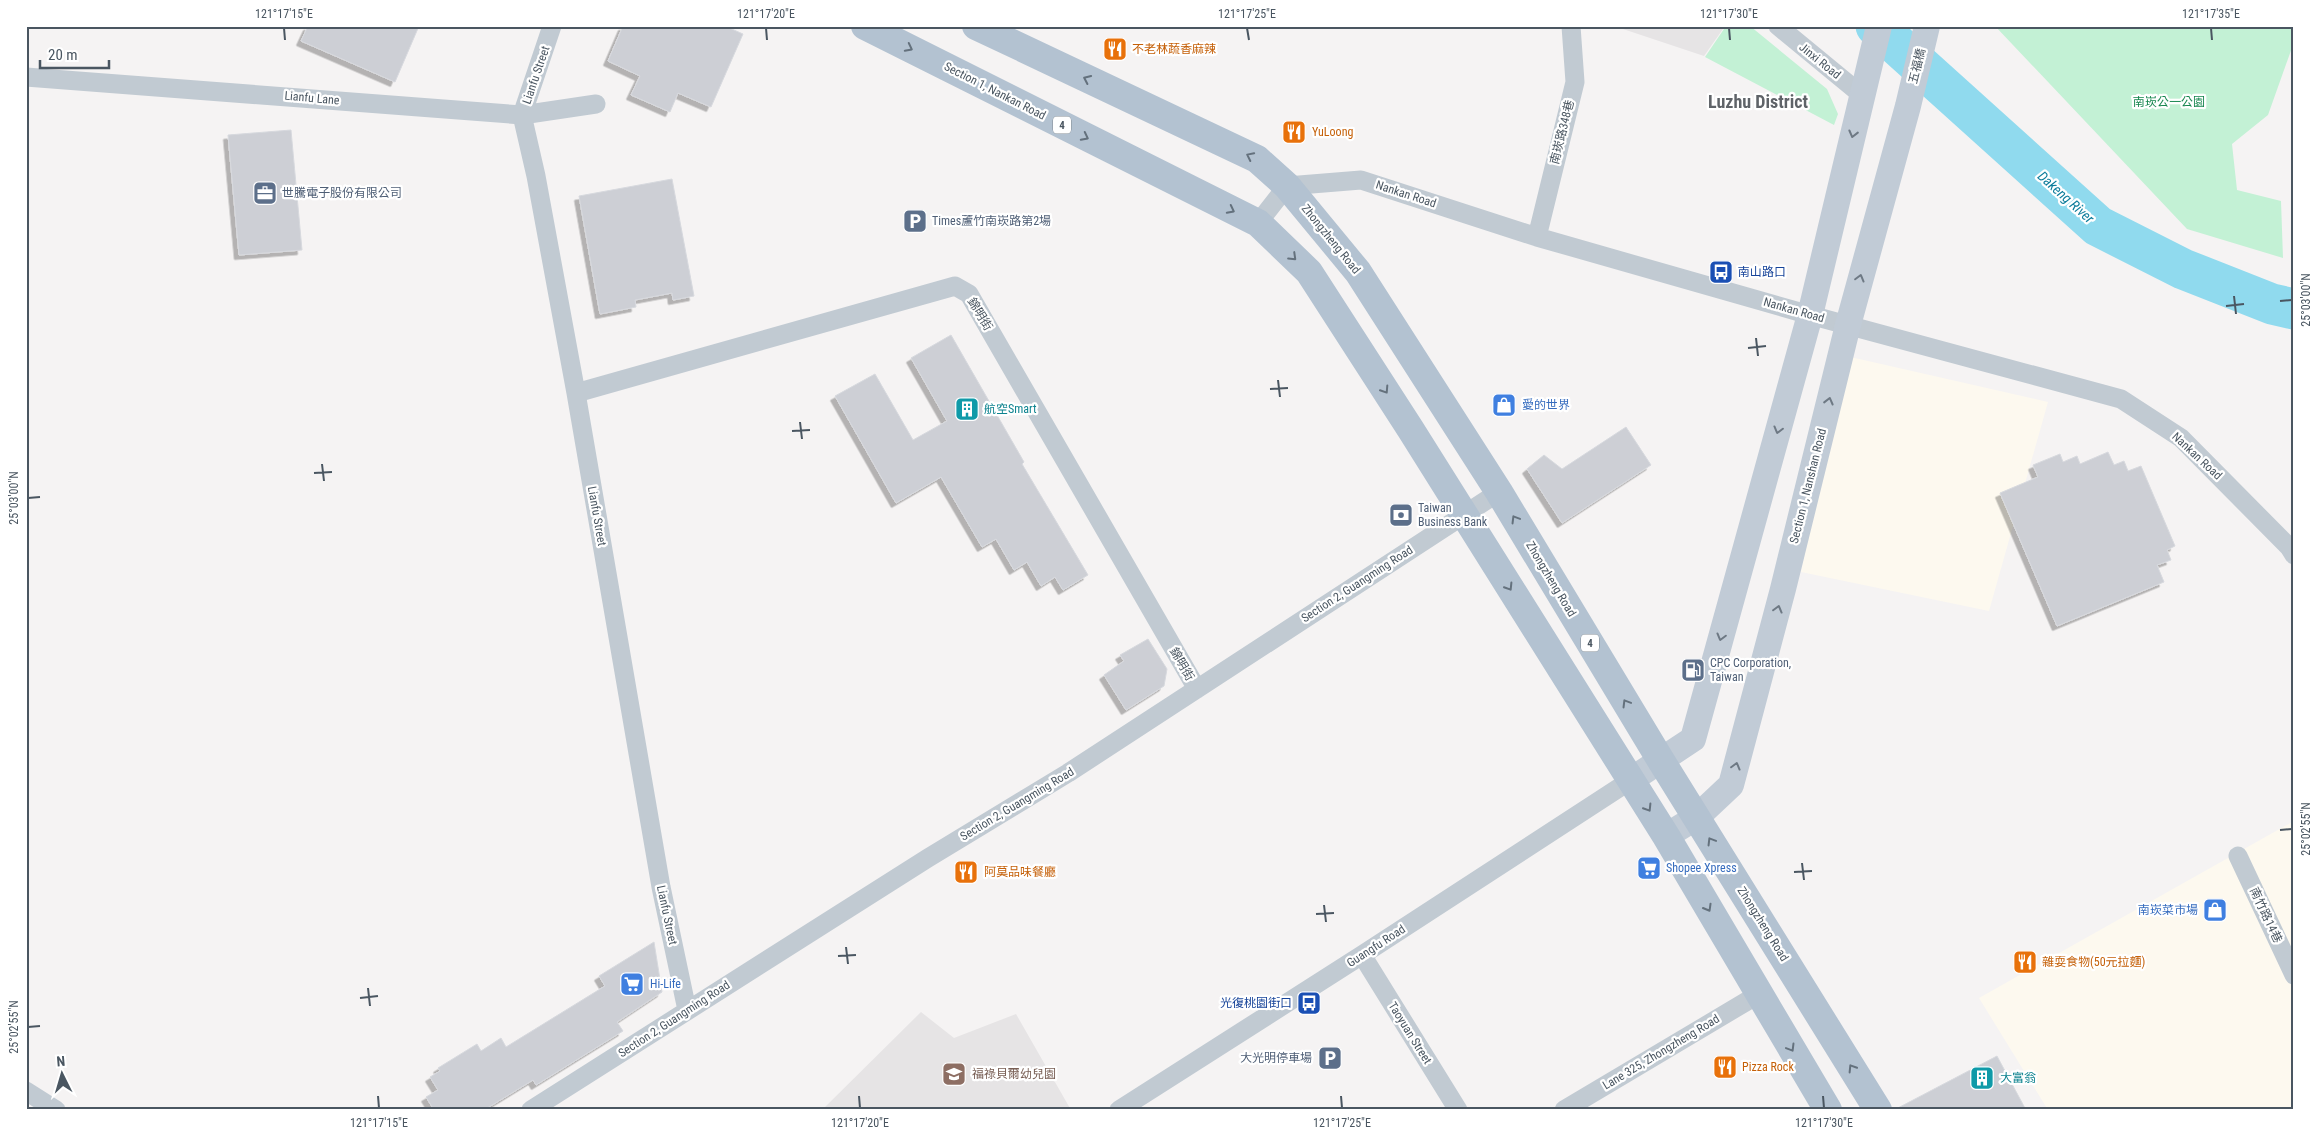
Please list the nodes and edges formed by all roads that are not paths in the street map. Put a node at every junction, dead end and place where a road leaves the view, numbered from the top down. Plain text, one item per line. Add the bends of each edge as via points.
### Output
1 (552, 26) edge
2 (865, 26) edge
3 (976, 26) edge
4 (1571, 26) edge
5 (1778, 26) edge
6 (1878, 26) edge
7 (1927, 26) edge
8 (26, 77) edge
9 (1863, 96) junction
10 (596, 104) dead end
11 (1908, 106) joint
12 (522, 115) junction
13 (1287, 186) junction
14 (1258, 223) junction
15 (1537, 237) junction
16 (1810, 315) junction
17 (1848, 325) junction
18 (576, 393) junction
19 (1499, 492) junction
20 (1464, 514) junction
21 (2292, 545) edge
22 (1196, 689) junction
23 (1662, 760) junction
24 (1631, 780) junction
25 (1697, 817) junction
26 (1666, 836) junction
27 (2238, 856) dead end
28 (1362, 955) junction
29 (2294, 975) edge
30 (1759, 994) junction
31 (687, 1010) junction
32 (26, 1091) edge
33 (56, 1110) edge
34 (532, 1110) edge
35 (1119, 1110) edge
36 (1458, 1110) edge
37 (1564, 1110) edge
38 (1828, 1110) edge
39 (1878, 1110) edge

1 - 12 street, Lianfu Street
2 -> 14 main road, Section 1, Nankan Road / 4
13 -> 3 main road, 4 via 1257,159
4 - 15 street, 南崁路348巷 via 1575,82
5 - 9 street, Jinxi Road
6 - 9 street
7 - 11 street, 五福橋
8 - 12 street, Lianfu Lane
9 -> 16 street
10 - 12 street, Lianfu Lane
17 -> 11 street, Section 1, Nanshan Road
12 - 18 street, Lianfu Street
13 - 14 street
13 - 15 street, Nankan Road via 1361,180
13 - 19 main road, Zhongzheng Road / 4 via 1358,272
14 -> 20 main road, 4 via 1308,272
15 - 16 street, Nankan Road
16 - 17 street, Nankan Road
16 -> 23 street via 1693,739
17 - 21 street, Nankan Road via 2122,399 2181,438
25 -> 17 street, Section 1, Nanshan Road via 1731,785
18 - 22 street, 錦明街 via 955,286 969,294
18 - 31 street, Lianfu Street via 661,887
19 - 20 street, Section 2, Guangming Road
23 -> 19 main road, Zhongzheng Road / 4
20 - 22 street, Section 2, Guangming Road
20 -> 24 main road, 4
22 - 31 street, Section 2, Guangming Road via 1068,773
23 - 24 street
23 - 25 main road, Zhongzheng Road / 4
24 -> 26 main road, 4
24 - 28 street, Guangfu Road
25 - 26 street, Section 1, Nanshan Road
39 -> 25 main road, Zhongzheng Road / 4
26 -> 30 main road, 4
27 - 29 street, 南竹路14巷
28 - 35 street, Guangfu Road
28 - 36 street, Taoyuan Street
30 - 37 street, Lane 325, Zhongzheng Road
30 -> 38 main road, 4
31 - 34 street, Section 2, Guangming Road
32 - 33 street

